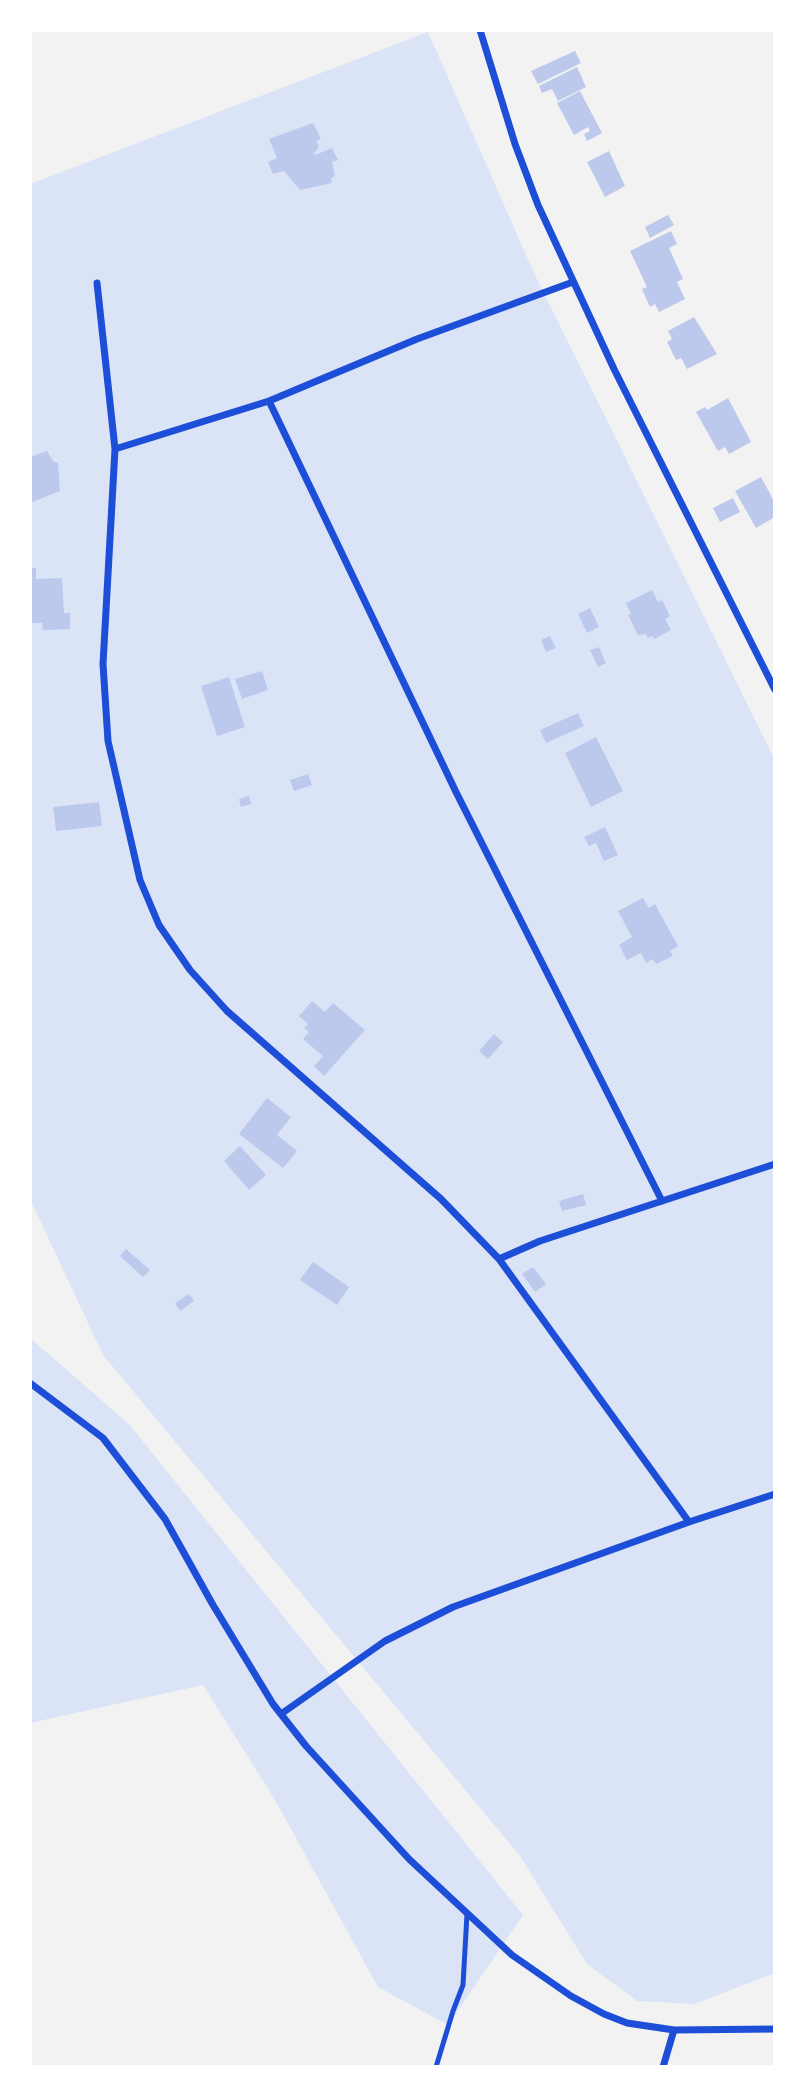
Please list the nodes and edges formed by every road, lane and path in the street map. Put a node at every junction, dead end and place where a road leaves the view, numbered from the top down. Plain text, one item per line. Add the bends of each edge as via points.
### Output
1 (480, 30) edge
2 (573, 282) junction
3 (97, 283) dead end
4 (269, 401) junction
5 (115, 449) junction
6 (775, 690) edge
7 (775, 1164) edge
8 (662, 1201) junction
9 (499, 1259) junction
10 (30, 1382) edge
11 (775, 1494) edge
12 (689, 1522) junction
13 (281, 1714) junction
14 (467, 1914) junction
15 (775, 2029) edge
16 (674, 2030) junction
17 (436, 2067) edge
18 (663, 2067) edge

1 - 2 street via 527,175
2 - 4 street via 417,339
2 - 6 street
3 - 5 street
4 - 5 street
4 - 8 street via 456,792
5 - 9 street via 103,664 108,741 140,880 159,925 190,970 227,1011 441,1199
7 - 8 street
8 - 9 street
9 - 12 street
10 - 13 street via 103,1438 165,1519
11 - 12 street
12 - 13 street via 453,1607 384,1641
13 - 14 street via 409,1859
14 - 16 street via 512,1955 571,1996 627,2022
14 - 17 lane via 463,1986
15 - 16 street
16 - 18 street

